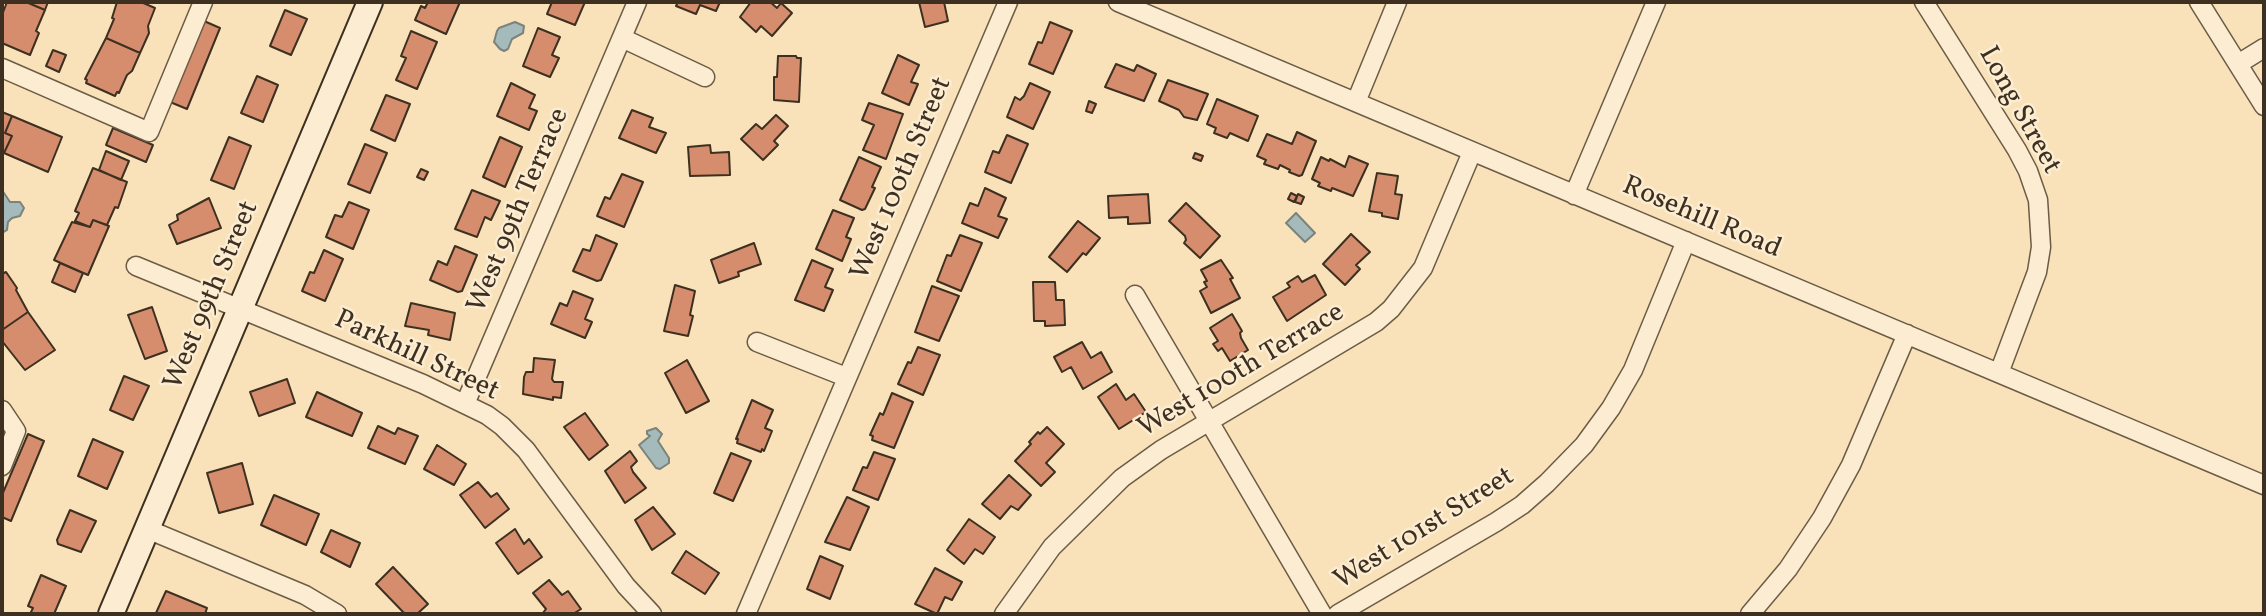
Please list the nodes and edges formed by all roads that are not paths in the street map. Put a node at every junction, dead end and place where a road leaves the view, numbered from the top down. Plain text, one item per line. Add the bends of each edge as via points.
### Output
1 (203, 2) edge
2 (370, 2) edge
3 (637, 2) edge
4 (1008, 2) edge
5 (1118, 2) edge
6 (1398, 2) edge
7 (1656, 2) edge
8 (1924, 2) edge
9 (2199, 2) edge
10 (622, 38) junction
11 (2264, 48) edge
12 (2238, 64) junction
13 (2, 68) edge
14 (705, 77) dead end
15 (1356, 102) junction
16 (2264, 106) edge
17 (1472, 152) junction
18 (1574, 195) junction
19 (1686, 241) junction
20 (136, 266) dead end
21 (1135, 295) dead end
22 (240, 308) junction
23 (1907, 334) junction
24 (757, 342) dead end
25 (1999, 373) junction
26 (846, 377) junction
27 (465, 404) junction
28 (2, 410) edge
29 (1209, 419) junction
30 (2, 466) edge
31 (2264, 485) edge
32 (148, 529) junction
33 (111, 614) edge
34 (337, 614) edge
35 (652, 614) edge
36 (746, 614) edge
37 (1004, 614) edge
38 (1322, 614) edge
39 (1338, 614) edge
40 (1750, 614) edge

1 - 13 street via 149,132
2 - 22 street, West 99th Street
3 - 10 street, West 99th Terrace
4 - 26 street, West 100th Street
5 - 15 street, Rosehill Road
6 - 15 street
7 - 18 street
8 - 25 street, Long Street via 2017,150 2038,200 2041,247 2037,272
9 - 12 street
10 - 14 street
10 - 27 street, West 99th Terrace
11 - 12 street
12 - 16 street
15 - 17 street, Rosehill Road
17 - 18 street, Rosehill Road
17 - 29 street, West 100th Terrace via 1423,268 1391,309 1334,348
18 - 19 street, Rosehill Road
19 - 23 street, Rosehill Road
19 - 39 street, West 101st Street via 1633,370 1584,445 1548,484 1485,529
20 - 22 street, Parkhill Street
21 - 29 street
22 - 27 street, Parkhill Street
22 - 32 street, West 99th Street
23 - 25 street, Rosehill Road
23 - 40 street via 1851,465 1822,518
24 - 26 street
25 - 31 street, Rosehill Road
26 - 36 street, West 100th Street
27 - 35 street, Parkhill Street via 502,426 526,450 626,586
28 - 30 street via 16,431
29 - 37 street, West 100th Terrace via 1122,478 1052,547
29 - 38 street
32 - 33 street, West 99th Street
32 - 34 street via 305,595

